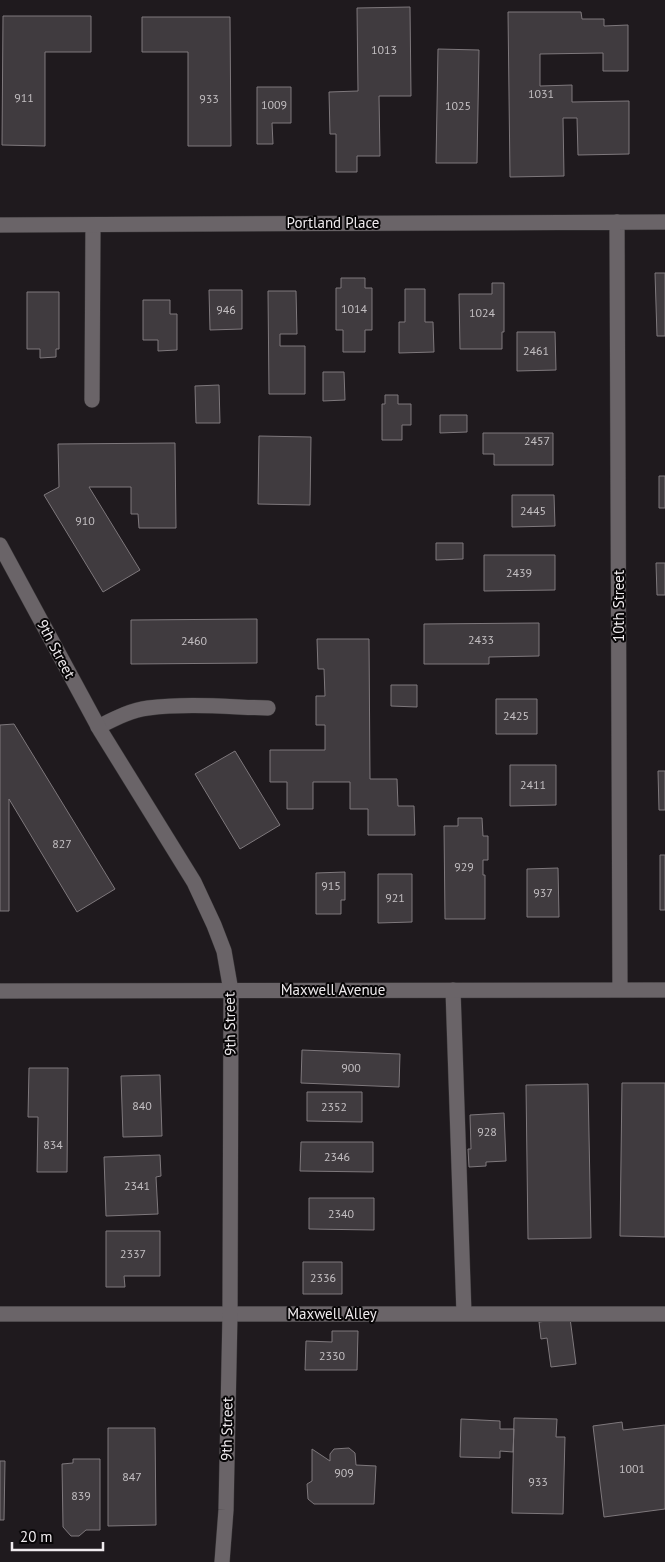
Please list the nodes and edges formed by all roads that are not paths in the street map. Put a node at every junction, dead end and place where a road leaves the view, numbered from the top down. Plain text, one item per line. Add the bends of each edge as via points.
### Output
1 (617, 222) junction
2 (665, 222) edge
3 (0, 225) edge
4 (94, 225) junction
5 (92, 400) dead end
6 (0, 546) edge
7 (268, 708) dead end
8 (98, 727) junction
9 (453, 990) junction
10 (620, 990) junction
11 (665, 990) edge
12 (0, 991) edge
13 (231, 991) junction
14 (0, 1314) edge
15 (230, 1314) junction
16 (464, 1314) junction
17 (665, 1314) edge
18 (222, 1562) edge

1 - 2 street, Portland Place
1 - 4 street, Portland Place
1 - 10 street, 10th Street
3 - 4 street, Portland Place
4 - 5 street
6 - 8 street, 9th Street
7 - 8 street via 147,708
8 - 13 street, 9th Street via 194,882 224,952
9 - 10 street, Maxwell Avenue
9 - 13 street, Maxwell Avenue
9 - 16 street
10 - 11 street, Maxwell Avenue
12 - 13 street, Maxwell Avenue
13 - 15 street, 9th Street
14 - 15 street, Maxwell Alley
15 - 16 street, Maxwell Alley
15 - 18 street, 9th Street
16 - 17 street, Maxwell Alley

